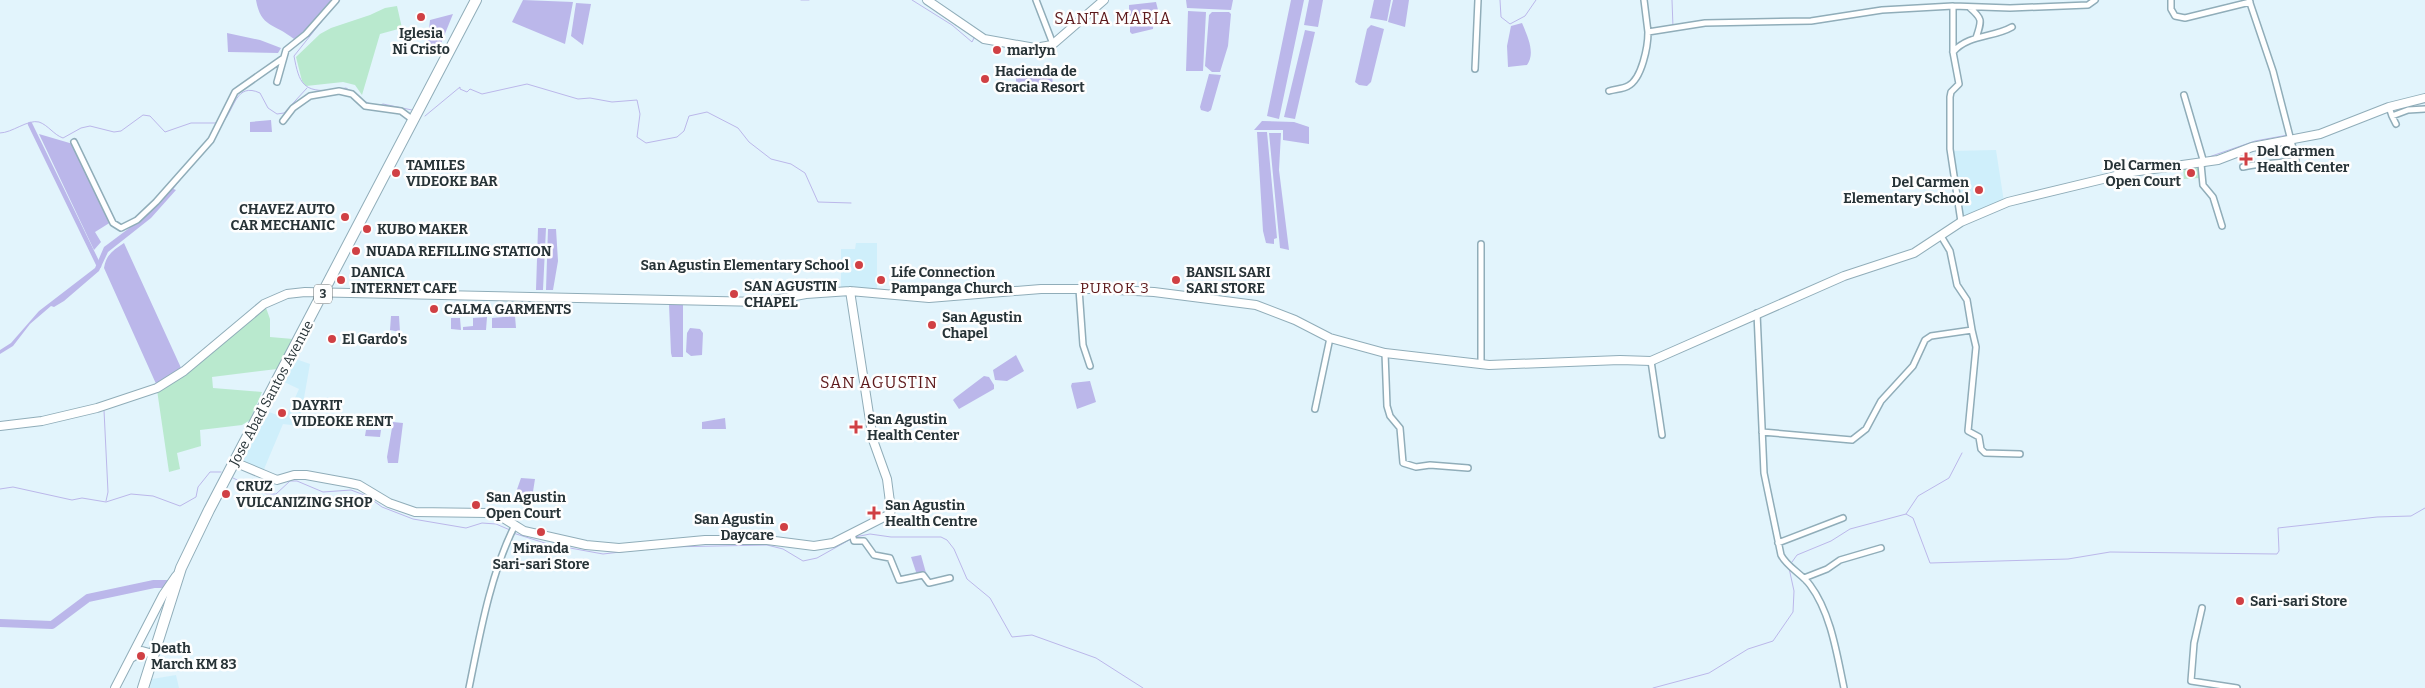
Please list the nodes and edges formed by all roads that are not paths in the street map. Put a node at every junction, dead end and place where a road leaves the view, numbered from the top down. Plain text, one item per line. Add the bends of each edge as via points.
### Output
1 (336, 0) edge
2 (476, 0) edge
3 (927, 0) edge
4 (1036, 0) edge
5 (1104, 0) edge
6 (1478, 0) edge
7 (1644, 0) edge
8 (2095, 0) edge
9 (2171, 0) edge
10 (2249, 1) edge
11 (1953, 6) junction
12 (1968, 7) junction
13 (2012, 26) dead end
14 (1648, 32) junction
15 (1976, 38) junction
16 (1053, 44) junction
17 (1953, 52) junction
18 (282, 59) junction
19 (1475, 69) dead end
20 (277, 82) dead end
21 (1609, 91) dead end
22 (2184, 95) dead end
23 (2425, 98) edge
24 (2389, 107) junction
25 (2425, 109) edge
26 (2392, 116) junction
27 (283, 120) dead end
28 (414, 120) junction
29 (2396, 124) dead end
30 (2293, 140) junction
31 (74, 142) dead end
32 (2202, 164) junction
33 (2243, 167) dead end
34 (1961, 222) junction
35 (2222, 226) dead end
36 (1941, 236) junction
37 (1481, 244) dead end
38 (1079, 289) junction
39 (324, 291) junction
40 (850, 291) junction
41 (1757, 313) junction
42 (1972, 330) junction
43 (1330, 338) junction
44 (1385, 353) junction
45 (1651, 361) junction
46 (1480, 364) junction
47 (1090, 366) dead end
48 (1314, 409) dead end
49 (0, 426) edge
50 (1762, 432) junction
51 (1662, 435) dead end
52 (2020, 454) dead end
53 (234, 462) junction
54 (1468, 468) dead end
55 (1843, 518) dead end
56 (514, 527) junction
57 (853, 538) junction
58 (1778, 543) junction
59 (1881, 548) dead end
60 (181, 568) junction
61 (950, 578) dead end
62 (1804, 578) junction
63 (2202, 608) dead end
64 (152, 654) junction
65 (129, 660) junction
66 (115, 688) edge
67 (143, 688) edge
68 (469, 688) edge
69 (1844, 688) edge
70 (2236, 688) edge

1 - 18 street via 306,34 286,50
2 - 28 highway, Jose Abad Santos Avenue / 3
3 - 16 street via 984,39 1022,48 1042,48
4 - 16 street
5 - 16 street
6 - 19 street
7 - 14 street
8 - 12 street via 2088,5
9 - 10 street via 2174,16 2185,18
10 - 30 street
11 - 12 street
11 - 14 street via 1882,10 1811,21 1706,23
11 - 17 street
12 - 15 street via 1982,22
13 - 15 street via 1997,35
14 - 21 street via 1648,51 1634,81 1629,86
15 - 17 street
17 - 34 street via 1959,84 1950,97 1950,149
18 - 20 street
18 - 31 street via 235,92 211,140 150,208 121,228 114,223
22 - 32 street
23 - 24 street
24 - 26 street
24 - 30 street via 2320,134
25 - 26 street via 2408,110
26 - 29 street
27 - 28 street via 310,96 339,91 352,94 365,106 400,111
28 - 39 highway, Jose Abad Santos Avenue / 3
30 - 32 street via 2252,146
30 - 33 street via 2296,160
32 - 34 street via 2132,172 2054,190 2008,202
32 - 35 street via 2203,186 2213,198
34 - 36 street
36 - 41 street via 1914,253 1844,276
36 - 42 street via 1950,251
37 - 46 street
38 - 40 street via 929,298
38 - 43 street via 1154,292 1256,305
38 - 47 street via 1083,345
39 - 40 street via 762,302
39 - 49 street via 287,294 264,304 184,371 157,388 88,410 42,421
39 - 53 highway, Jose Abad Santos Avenue / 3
40 - 57 street via 873,440 887,479 891,510 890,514
41 - 45 street
41 - 50 street
42 - 50 street via 1931,336 1925,340 1913,366 1881,401 1866,429 1852,440
42 - 52 street via 1976,348 1968,431 1979,437 1985,453
43 - 44 street
43 - 48 street
44 - 46 street
44 - 54 street via 1387,406 1390,416 1400,428 1403,463 1416,467
45 - 46 street
45 - 51 street
50 - 58 street via 1764,474
53 - 56 street via 277,480 306,475 359,485 389,503 415,512 487,513 500,516
53 - 60 highway, Jose Abad Santos Avenue / 3
55 - 58 street
56 - 57 street via 586,545 619,548 714,540 767,540 814,546
56 - 68 street via 502,553 484,614
57 - 61 street via 864,541 874,555 890,558 899,580 923,575 929,583
58 - 62 street via 1784,560
59 - 62 street via 1840,560 1828,570
60 - 64 highway, Jose Abad Santos Avenue / 3
60 - 65 street
62 - 69 street via 1822,606
63 - 70 street via 2194,643 2191,681
64 - 65 street via 142,651
64 - 67 highway, Jose Abad Santos Avenue / 3
65 - 66 street

